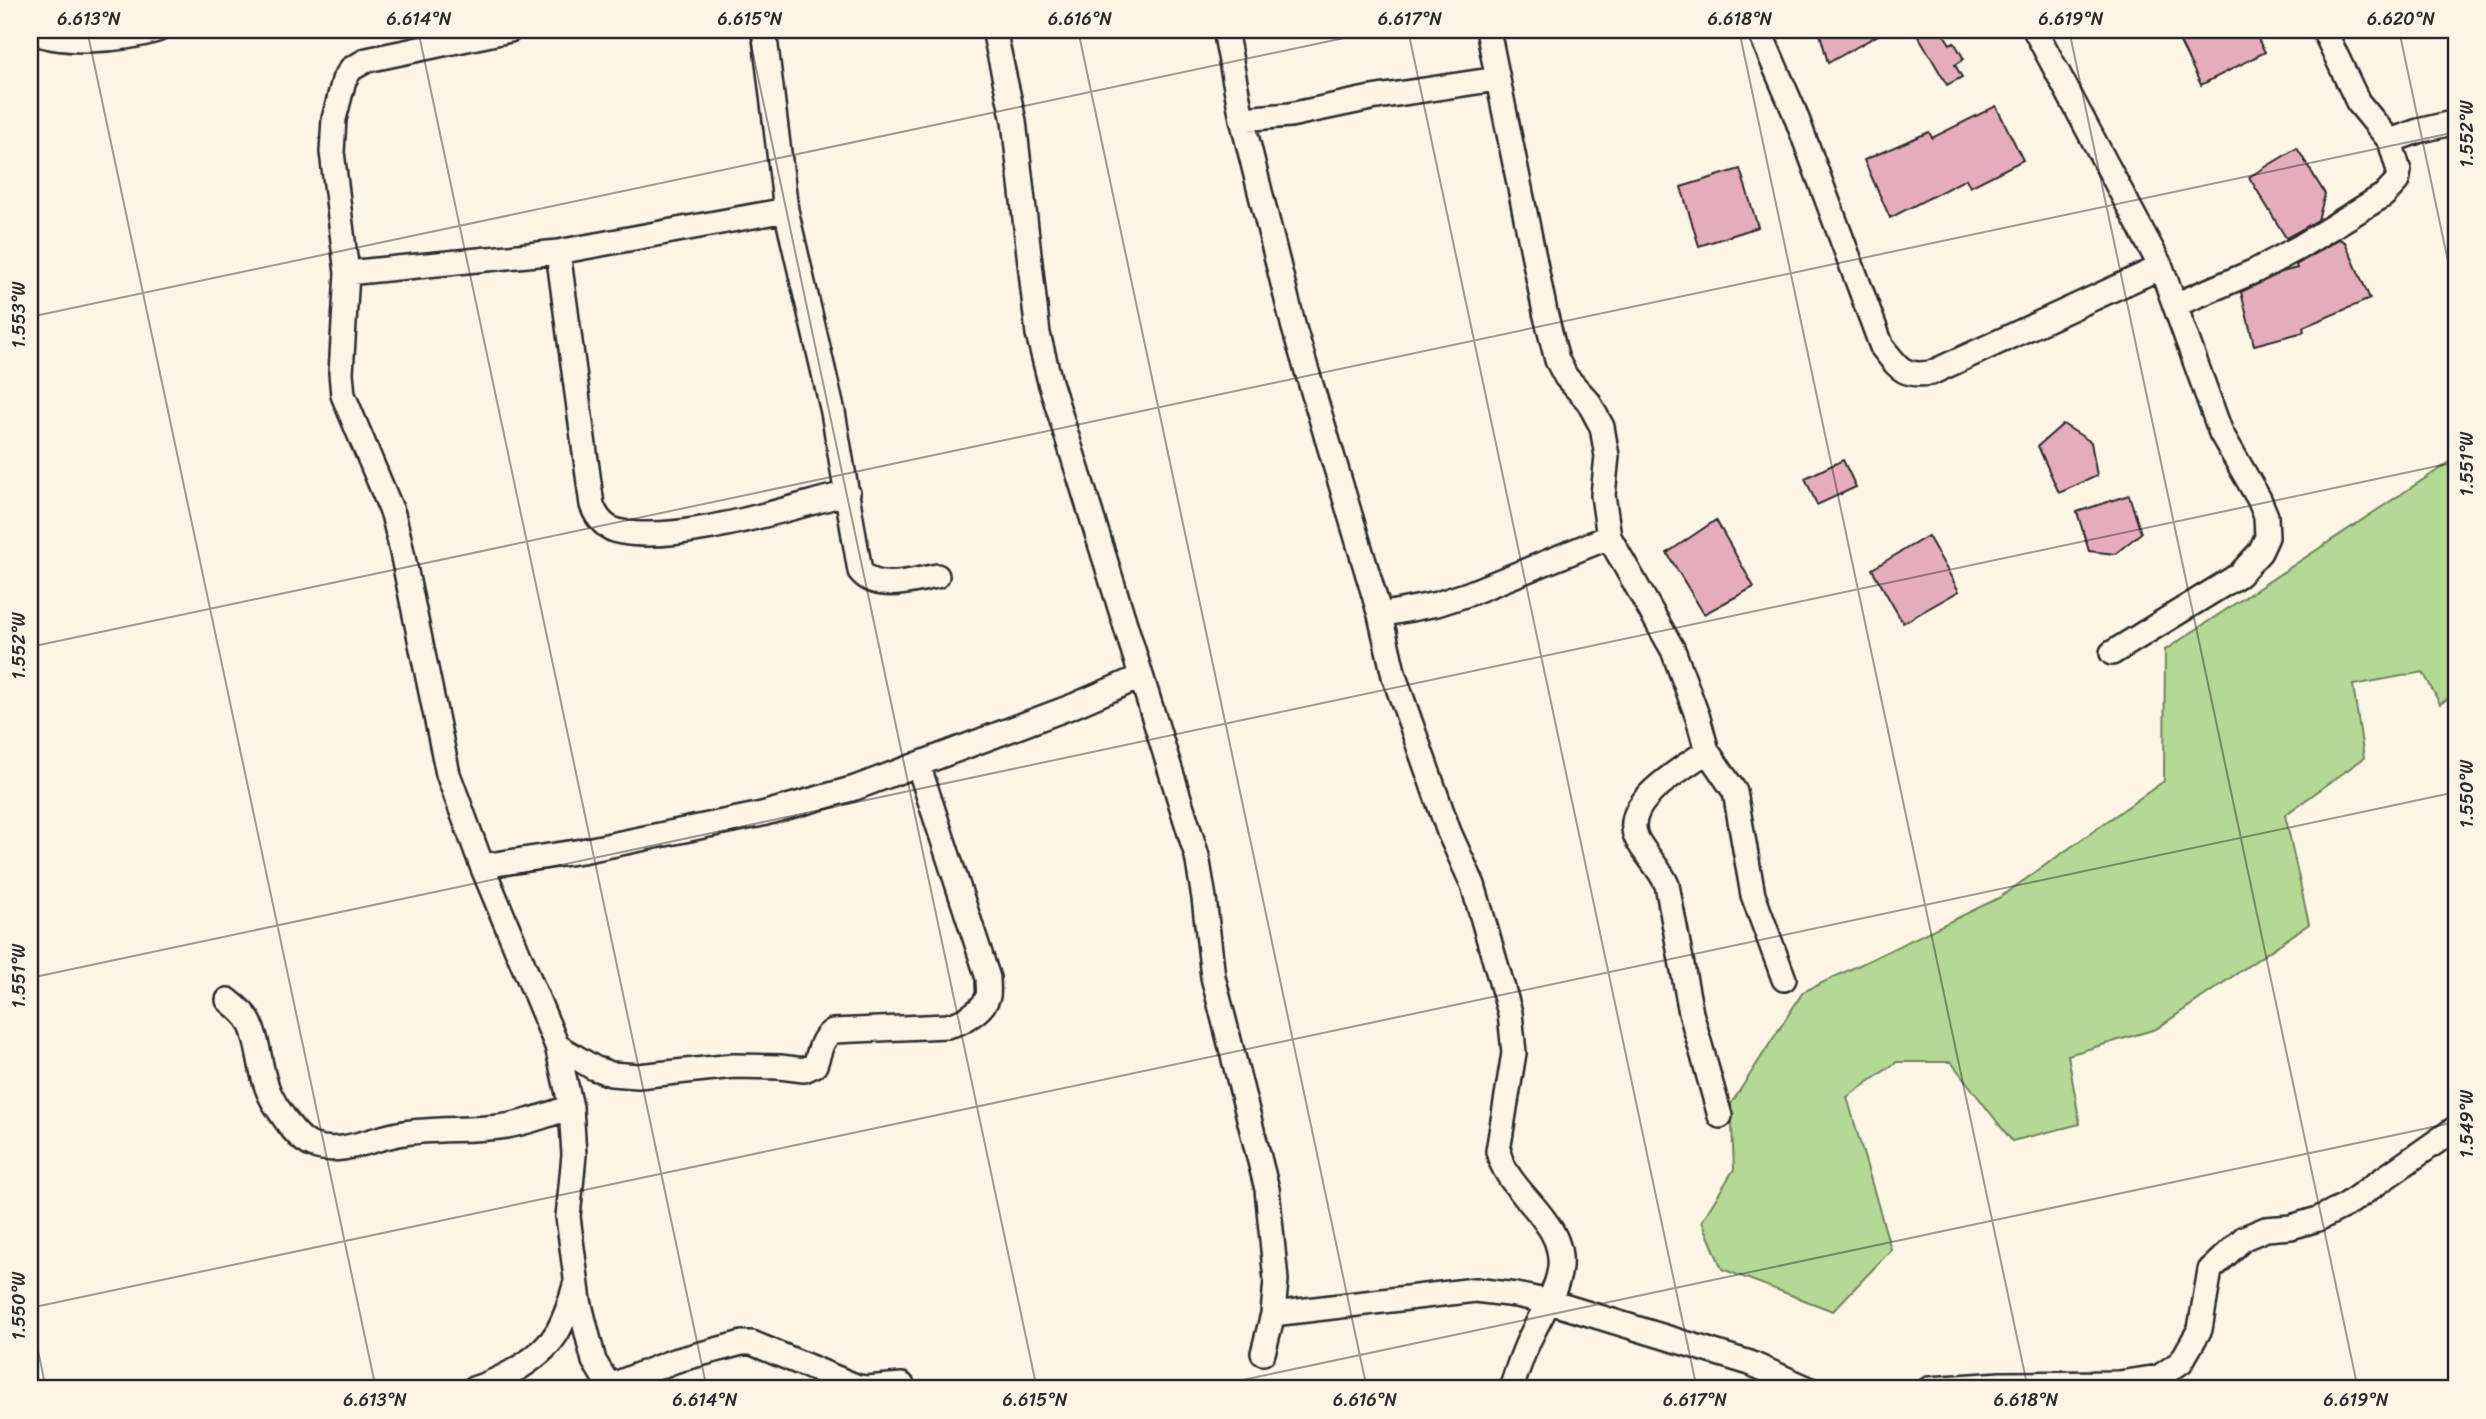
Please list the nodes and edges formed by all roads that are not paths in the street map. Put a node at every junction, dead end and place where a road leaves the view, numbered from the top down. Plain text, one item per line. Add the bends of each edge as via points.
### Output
1 (30, 30) edge
2 (157, 30) edge
3 (510, 30) edge
4 (764, 30) edge
5 (995, 30) edge
6 (1225, 30) edge
7 (1488, 30) edge
8 (1759, 30) edge
9 (2324, 30) edge
10 (2039, 31) edge
11 (1497, 79) junction
12 (1242, 119) junction
13 (2456, 122) edge
14 (2390, 141) junction
15 (786, 210) junction
16 (558, 252) junction
17 (2161, 267) junction
18 (347, 273) junction
19 (2175, 305) junction
20 (848, 493) junction
21 (1609, 537) junction
22 (937, 576) dead end
23 (1380, 615) junction
24 (2112, 653) dead end
25 (1140, 677) junction
26 (1707, 751) junction
27 (918, 764) junction
28 (482, 866) junction
29 (1784, 979) dead end
30 (228, 1000) dead end
31 (557, 1046) junction
32 (571, 1107) junction
33 (1720, 1116) dead end
34 (2456, 1128) edge
35 (576, 1282) junction
36 (1550, 1302) junction
37 (1273, 1314) junction
38 (1263, 1353) dead end
39 (902, 1385) dead end
40 (611, 1388) edge
41 (473, 1389) edge
42 (1511, 1389) edge
43 (1809, 1389) edge
44 (1928, 1389) edge

1 - 2 street via 103,40
3 - 18 street via 385,55 351,69 334,119 332,152
4 - 15 street
5 - 25 street via 1014,121 1038,334
6 - 12 street
7 - 11 street
8 - 17 street via 1882,346 1906,373 1931,373
9 - 14 street via 2358,102
10 - 17 street
11 - 12 street
11 - 21 street via 1558,360 1602,428
12 - 23 street via 1294,328
13 - 14 street
14 - 19 street via 2399,171 2397,181 2384,195 2255,271
15 - 16 street
15 - 20 street
16 - 18 street
16 - 20 street via 592,505 601,521 621,532 707,528
17 - 19 street
18 - 28 street via 343,395 393,514 448,774
19 - 24 street via 2221,433 2266,516 2267,537 2239,575
20 - 22 street via 857,559 865,577 886,584
21 - 23 street via 1468,594
21 - 26 street via 1673,650
23 - 36 street via 1408,721 1473,885 1510,1013 1514,1053 1498,1151 1507,1174 1559,1241 1562,1263
25 - 27 street
25 - 37 street via 1197,856 1213,977 1267,1189 1276,1280
26 - 29 street via 1735,792 1753,895
26 - 33 street via 1646,797 1633,823 1638,840 1668,886 1691,1013
27 - 28 street via 855,788 762,814 582,851
27 - 31 street via 988,978 988,995 982,1005 960,1023 833,1031 823,1041 815,1065 804,1070 734,1066 638,1076 611,1074 593,1069
28 - 31 street
30 - 32 street via 250,1024 270,1095 300,1137 319,1148 346,1147 397,1134 498,1127
31 - 32 street
32 - 35 street via 574,1155 568,1217
34 - 44 street via 2346,1205 2318,1219 2244,1238 2210,1270 2200,1329 2181,1362 2159,1377 2119,1383
35 - 40 street via 594,1361
35 - 41 street via 557,1334 512,1373
36 - 37 street via 1475,1290
36 - 42 street via 1530,1336
36 - 43 street via 1750,1363
37 - 38 street
39 - 40 street via 858,1387 759,1345 742,1343 674,1361

